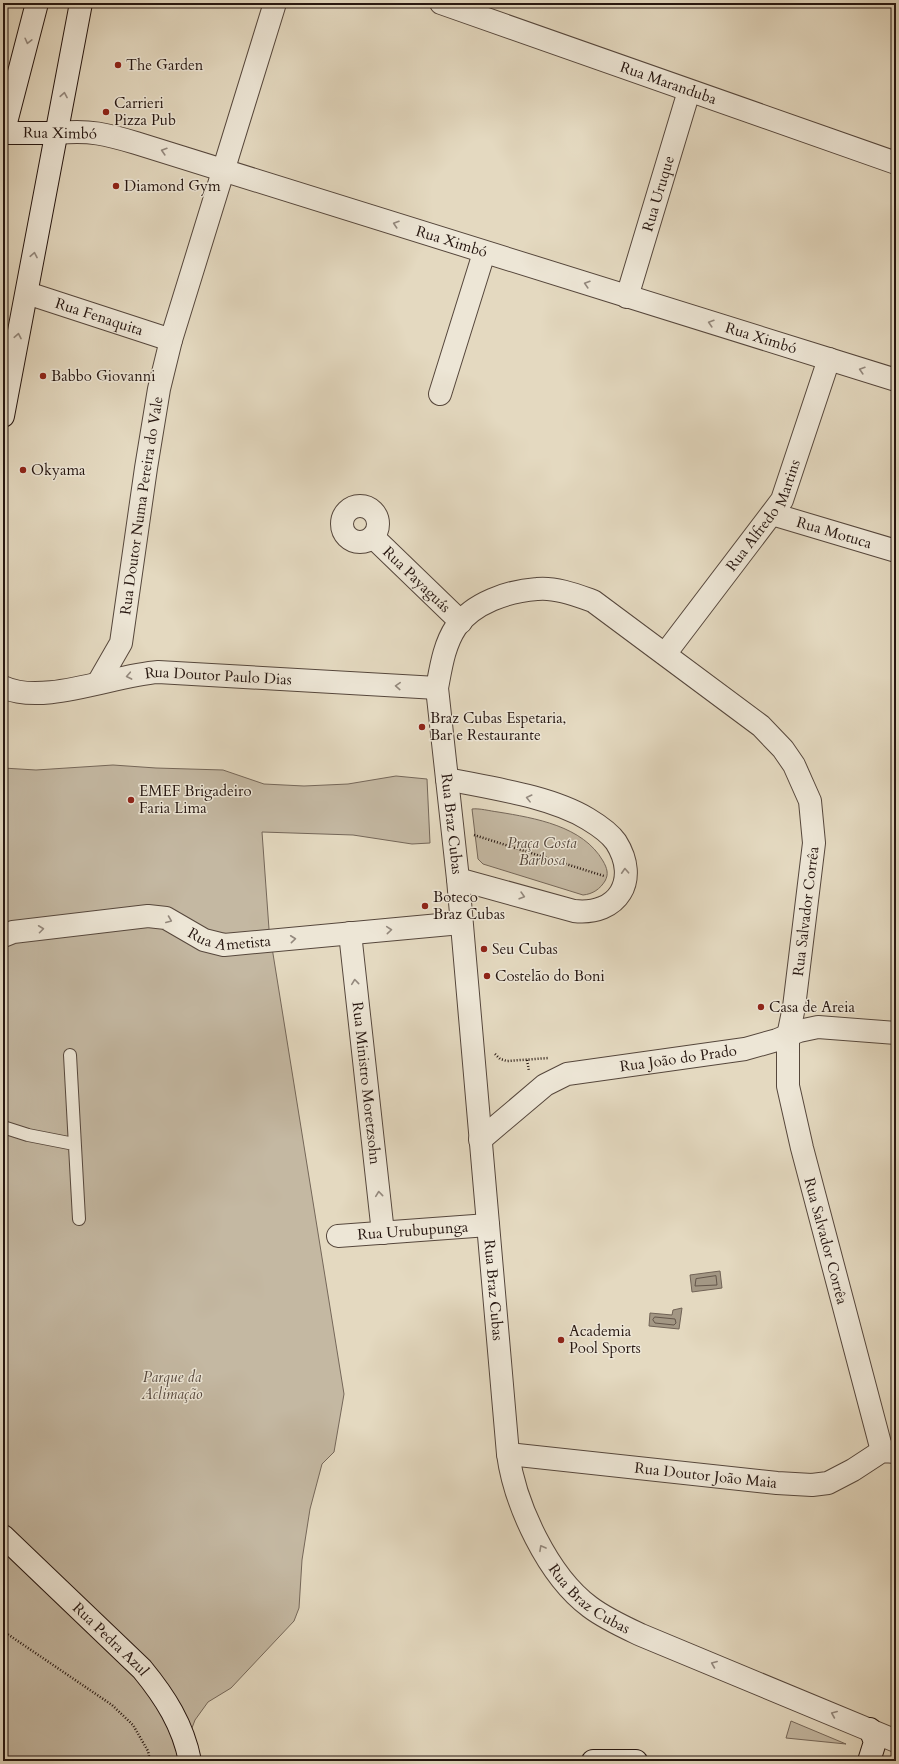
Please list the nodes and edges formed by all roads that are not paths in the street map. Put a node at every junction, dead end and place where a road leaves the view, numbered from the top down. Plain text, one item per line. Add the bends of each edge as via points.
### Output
1 (37, 3) edge
2 (81, 3) edge
3 (275, 3) edge
4 (441, 3) edge
5 (689, 91) junction
6 (3, 133) edge
7 (58, 133) junction
8 (896, 164) edge
9 (225, 169) junction
10 (484, 253) junction
11 (26, 293) junction
12 (628, 296) junction
13 (172, 340) junction
14 (828, 359) junction
15 (896, 380) edge
16 (440, 394) dead end
17 (3, 416) edge
18 (772, 514) junction
19 (373, 537) dead end
20 (896, 551) edge
21 (461, 622) junction
22 (665, 654) junction
23 (98, 683) junction
24 (3, 687) edge
25 (437, 688) junction
26 (447, 779) junction
27 (458, 879) junction
28 (461, 923) junction
29 (350, 933) junction
30 (3, 936) edge
31 (896, 1033) edge
32 (788, 1036) junction
33 (70, 1055) dead end
34 (3, 1127) edge
35 (480, 1140) junction
36 (74, 1144) junction
37 (79, 1220) dead end
38 (488, 1225) junction
39 (383, 1233) junction
40 (338, 1236) dead end
41 (889, 1452) edge
42 (508, 1454) junction
43 (3, 1536) edge
44 (870, 1730) junction
45 (896, 1740) edge
46 (190, 1761) edge
47 (594, 1761) edge
48 (636, 1761) edge
49 (869, 1761) edge

1 -> 6 street
7 -> 2 street
3 - 9 street, Rua Doutor Numa Pereira do Vale
4 - 5 street, Rua Maranduba
5 - 8 street, Rua Maranduba
5 - 12 street, Rua Uruque
6 - 7 street, Rua Ximbó
9 -> 7 street, Rua Ximbó via 97,132
11 -> 7 street
10 -> 9 street, Rua Ximbó
9 - 13 street, Rua Doutor Numa Pereira do Vale
12 -> 10 street, Rua Ximbó
10 - 16 street
11 - 13 street, Rua Fenaquita
17 -> 11 street
14 -> 12 street, Rua Ximbó
13 - 23 street, Rua Doutor Numa Pereira do Vale via 159,389 147,460 122,644
15 -> 14 street, Rua Ximbó
14 - 18 street, Rua Alfredo Martins via 782,500
18 - 20 street, Rua Motuca
18 - 22 street, Rua Alfredo Martins
19 - 21 street, Rua Payaguás
21 - 22 street, Rua Salvador Corrêa via 477,607 507,594 538,589 568,593 593,601
21 - 25 street, Rua Braz Cubas via 456,627 441,662
22 - 32 street, Rua Salvador Corrêa via 771,735 794,765 810,801 814,843 794,1007
23 - 24 street, Rua Doutor Paulo Dias via 48,693 26,694
25 -> 23 street, Rua Doutor Paulo Dias via 158,672
25 - 26 street, Rua Braz Cubas
26 - 27 street, Rua Braz Cubas
27 -> 26 street via 585,912 601,909 614,902 624,888 626,873 616,842 587,818 547,802
27 - 28 street, Rua Braz Cubas
29 -> 28 street, Rua Ametista
28 - 35 street, Rua Braz Cubas
30 -> 29 street, Rua Ametista via 13,932 144,915 166,918 204,940 220,944
39 -> 29 street, Rua Ministro Moretzsohn
31 - 32 street, Rua João do Prado via 818,1027
32 - 35 street, Rua João do Prado via 745,1049 567,1074 545,1085
32 - 41 street, Rua Salvador Corrêa via 790,1103
33 - 36 lane
34 - 36 lane
35 - 38 street, Rua Braz Cubas
36 - 37 lane
38 - 39 street, Rua Urubupunga
38 - 42 street, Rua Braz Cubas
39 - 40 street, Rua Urubupunga
41 - 42 street, Rua Doutor João Maia via 828,1483 812,1485
44 -> 42 street, Rua Braz Cubas via 641,1635 590,1607 569,1587 548,1559 531,1528 517,1494
43 - 46 street, Rua Pedra Azul via 142,1669 175,1715
44 - 45 street, Rua Braz Cubas
44 - 49 street via 875,1742
47 - 48 street

